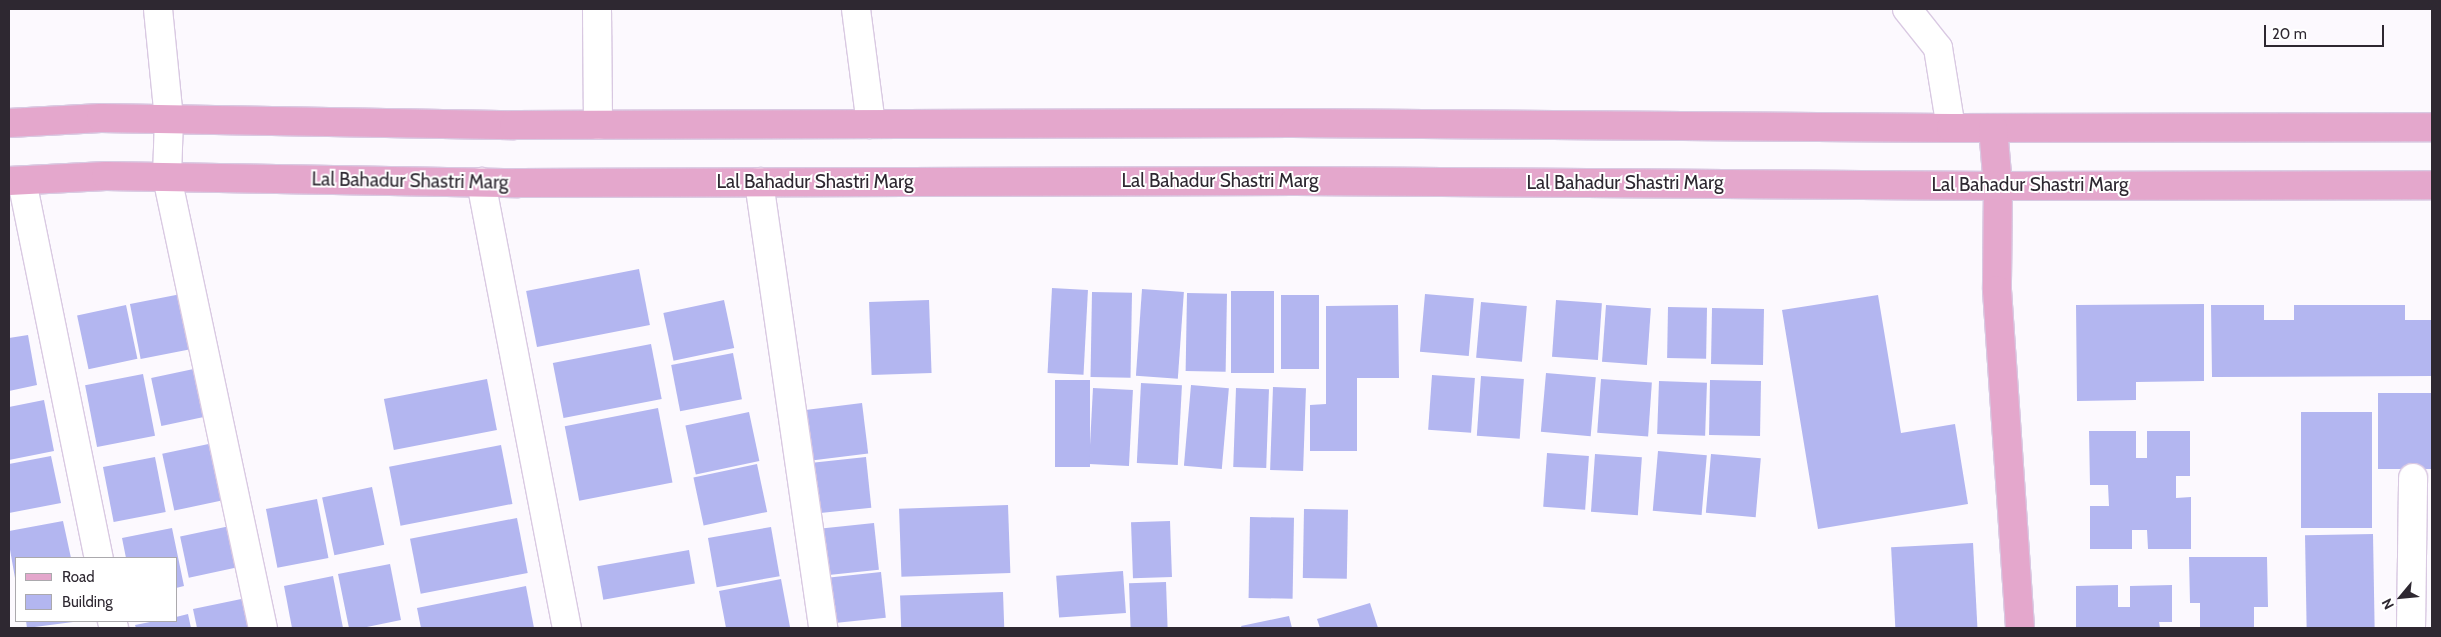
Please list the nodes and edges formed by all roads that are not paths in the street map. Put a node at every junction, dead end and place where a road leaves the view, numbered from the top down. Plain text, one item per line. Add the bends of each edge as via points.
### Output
1 (158, 9) edge
2 (597, 9) edge
3 (856, 9) edge
4 (1907, 9) edge
5 (169, 119) junction
6 (9, 123) edge
7 (871, 124) junction
8 (598, 125) junction
9 (2432, 127) edge
10 (1951, 128) junction
11 (1993, 128) junction
12 (167, 177) junction
13 (15, 181) edge
14 (481, 182) junction
15 (758, 182) junction
16 (2432, 185) edge
17 (1998, 186) junction
18 (2413, 478) dead end
19 (99, 557) edge
20 (263, 628) edge
21 (567, 628) edge
22 (823, 628) edge
23 (2020, 628) edge
24 (2411, 628) edge

1 - 5 street
2 - 8 street
3 - 7 street
4 - 10 street via 1938,48
5 - 6 main road via 101,118
5 - 8 main road
5 - 12 street
7 - 8 main road
7 - 10 main road via 1303,123
9 - 11 main road
10 - 11 main road
11 - 17 main road
12 - 13 main road, Lal Bahadur Shastri Marg via 106,176
12 - 14 main road, Lal Bahadur Shastri Marg
12 - 20 street
13 - 19 street
14 - 15 main road, Lal Bahadur Shastri Marg
14 - 21 street
15 - 17 main road, Lal Bahadur Shastri Marg via 1307,181
15 - 22 street
16 - 17 main road, Lal Bahadur Shastri Marg
17 - 23 main road via 1997,290
18 - 24 street

